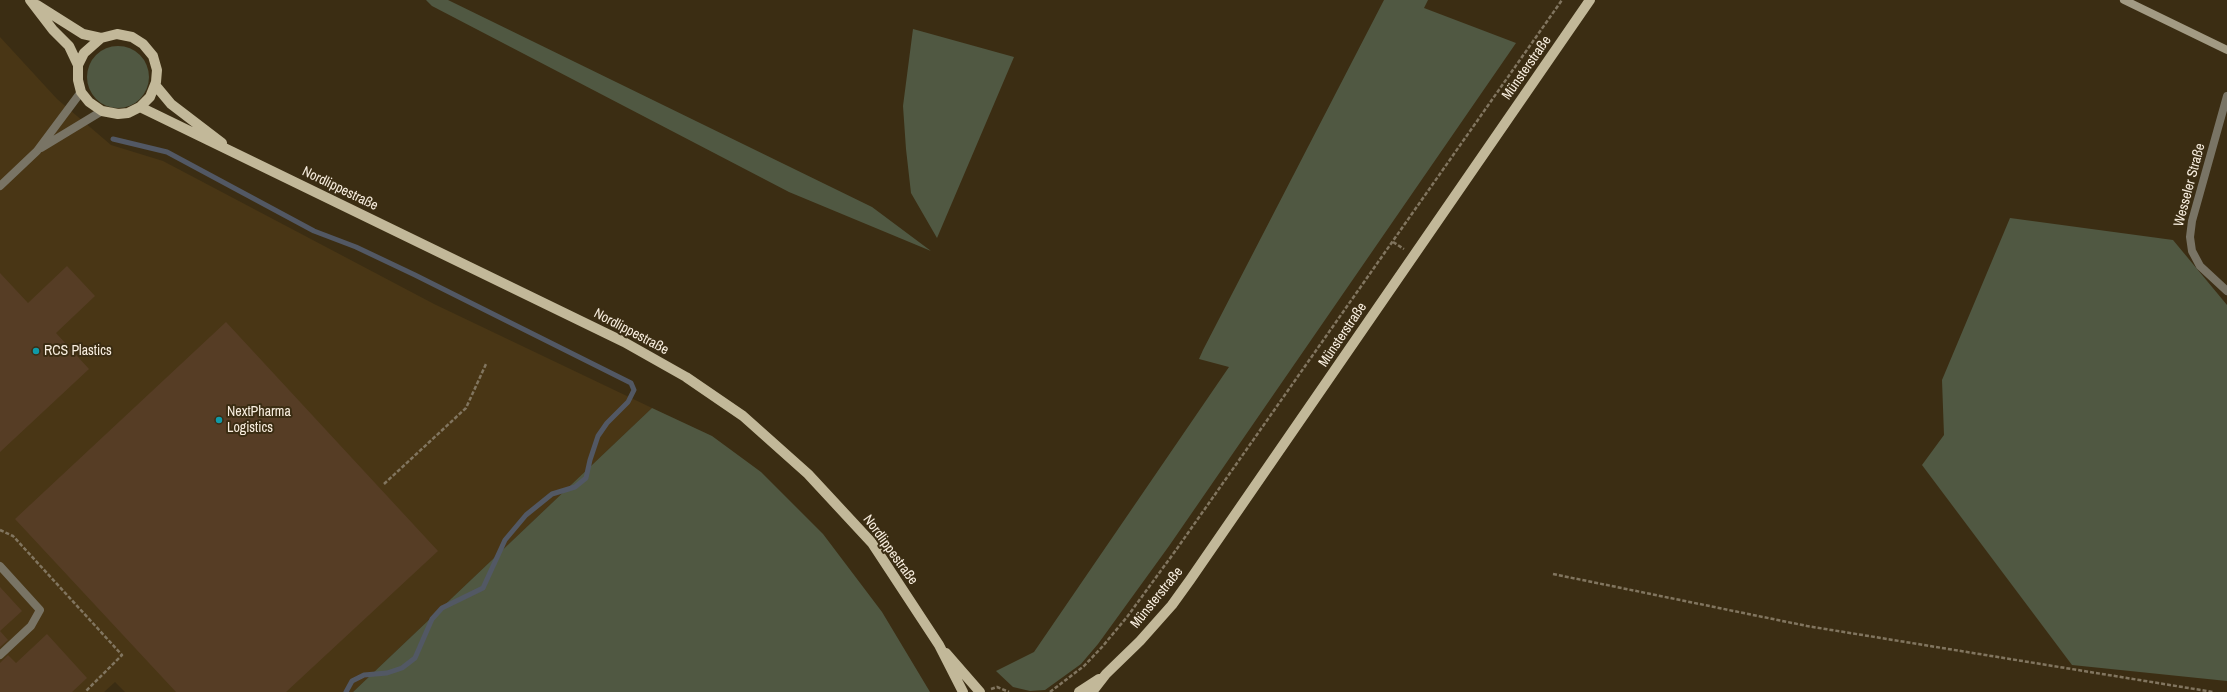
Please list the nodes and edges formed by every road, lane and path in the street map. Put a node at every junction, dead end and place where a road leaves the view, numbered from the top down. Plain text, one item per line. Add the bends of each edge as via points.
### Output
1 (1562, 0) edge
2 (1590, 0) edge
3 (2124, 0) edge
4 (31, 1) edge
5 (101, 38) junction
6 (2227, 50) edge
7 (78, 65) junction
8 (156, 86) junction
9 (81, 92) junction
10 (2227, 96) edge
11 (140, 107) junction
12 (102, 111) junction
13 (228, 148) junction
14 (37, 151) junction
15 (0, 186) edge
16 (2227, 291) edge
17 (486, 364) dead end
18 (384, 484) dead end
19 (0, 530) edge
20 (0, 566) edge
21 (1553, 574) dead end
22 (940, 645) junction
23 (0, 655) edge
24 (1106, 674) junction
25 (85, 692) edge
26 (963, 692) edge
27 (980, 692) edge
28 (988, 692) edge
29 (1009, 692) edge
30 (1050, 692) edge
31 (1079, 692) edge
32 (1092, 692) edge
33 (2213, 692) edge

1 - 30 path via 1127,617 1084,666
2 - 24 main road, Münsterstraße via 1172,606
3 - 6 street
4 - 5 main road via 83,34
4 - 7 main road via 69,46
5 - 7 main road via 84,52
5 - 8 main road via 118,34 132,37 143,44 153,56 157,70
7 - 9 main road
8 - 11 main road
8 - 13 main road, Nordlippestraße via 171,104
9 - 12 main road via 89,102
9 - 14 street
10 - 16 street, Wesseler Straße via 2192,221 2190,237 2192,251 2200,266
11 - 12 main road via 128,113
11 - 13 main road, Nordlippestraße via 206,140
12 - 14 street
13 - 22 main road, Nordlippestraße via 332,202 624,342 686,377 743,416 808,474 872,543
14 - 15 street
17 - 18 path via 466,408
19 - 25 path via 13,536 122,656
20 - 23 street via 40,610 31,626
21 - 33 path via 1807,626
22 - 26 main road, Nordlippestraße
22 - 27 main road, Nordlippestraße
24 - 31 main road, Münsterstraße
24 - 32 main road, Münsterstraße
28 - 29 path via 993,687

